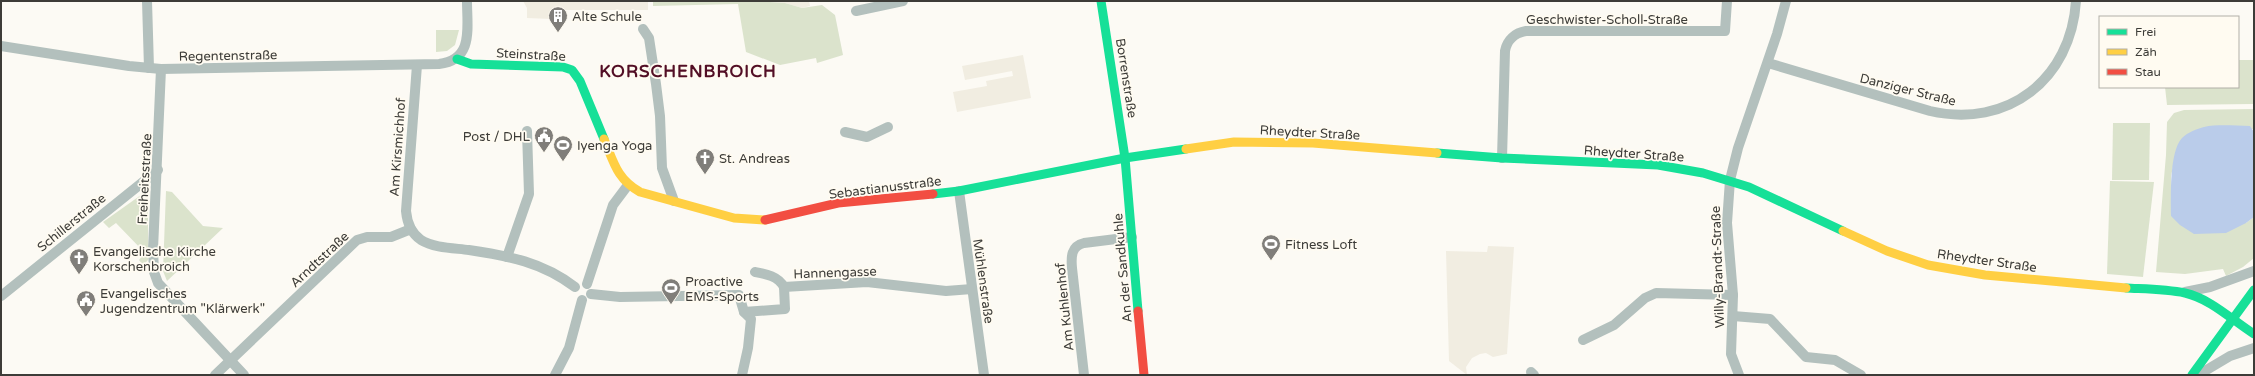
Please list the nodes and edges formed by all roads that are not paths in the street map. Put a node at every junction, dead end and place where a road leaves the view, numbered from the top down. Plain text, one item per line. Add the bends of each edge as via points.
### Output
1 (147, 1) edge
2 (467, 1) edge
3 (903, 1) edge
4 (1101, 1) edge
5 (1727, 1) edge
6 (1786, 1) edge
7 (2076, 1) edge
8 (856, 10) dead end
9 (644, 29) dead end
10 (1, 46) edge
11 (456, 59) junction
12 (1768, 63) junction
13 (417, 66) junction
14 (148, 68) junction
15 (161, 69) junction
16 (888, 127) dead end
17 (527, 131) dead end
18 (845, 132) dead end
19 (1125, 158) junction
20 (1502, 158) junction
21 (158, 170) junction
22 (1730, 180) junction
23 (628, 185) junction
24 (959, 191) junction
25 (674, 201) junction
26 (411, 229) junction
27 (1132, 237) junction
28 (507, 257) junction
29 (2254, 271) edge
30 (755, 272) dead end
31 (575, 287) junction
32 (784, 287) junction
33 (589, 289) junction
34 (972, 289) junction
35 (2254, 290) edge
36 (2184, 293) junction
37 (1733, 295) junction
38 (1, 296) edge
39 (582, 300) junction
40 (744, 312) junction
41 (1733, 316) junction
42 (2232, 320) junction
43 (2254, 334) edge
44 (1583, 340) dead end
45 (2254, 348) edge
46 (230, 361) junction
47 (560, 374) edge
48 (215, 375) edge
49 (244, 375) edge
50 (742, 375) edge
51 (984, 375) edge
52 (1084, 375) edge
53 (1144, 375) edge
54 (1739, 375) edge
55 (1861, 375) edge
56 (2192, 375) edge
57 (2198, 375) edge

1 - 14 street
2 - 11 street via 466,45
3 - 8 street
4 - 19 street, Borrenstraße
5 - 20 street, Geschwister-Scholl-Straße via 1725,31 1526,30 1514,36 1508,42 1505,52
6 - 12 street, Willy-Brandt-Straße
7 - 12 street, Danziger Straße via 2069,40 2052,72 2036,88 2018,100 1981,114 1945,115
9 - 25 street via 649,38 656,84 662,168
10 - 14 street, Regentenstraße
11 - 13 street, Regentenstraße via 444,64
11 - 23 street, Steinstraße via 471,64 562,67 572,70 580,81 619,175
12 - 22 street, Willy-Brandt-Straße via 1738,148
13 - 15 street, Regentenstraße
13 - 26 street, Am Kirsmichhof via 406,211
14 - 15 street, Regentenstraße
15 - 21 street, Freiheitsstraße
16 - 18 street via 867,137
17 - 28 street via 529,194
19 - 20 street, Rheydter Straße via 1234,142 1313,143
19 - 24 street, Sebastianusstraße
19 - 27 street, An der Sandkuhle
20 - 22 street, Rheydter Straße via 1665,166
21 - 38 street, Schillerstraße
21 - 46 street, Freiheitsstraße via 153,265 155,277 166,293
22 - 36 street, Rheydter Straße via 1766,193 1892,252 1928,265 1985,275
22 - 37 street, Willy-Brandt-Straße via 1727,223
23 - 25 street, Sebastianusstraße via 636,191
23 - 33 street via 613,205
24 - 25 street, Sebastianusstraße via 848,202 762,221 734,218
24 - 34 street, Mühlenstraße
26 - 28 street via 417,237 429,244
26 - 46 street, Arndtstraße via 391,237 365,237 356,241
27 - 52 street, Am Kuhlenhof via 1082,243 1072,252
27 - 53 street, An der Sandkuhle
28 - 31 street via 545,268
29 - 36 street via 2210,287
30 - 32 street via 771,275
31 - 33 street via 579,283
31 - 39 street via 576,297
32 - 34 street, Hannengasse via 868,282 946,291
32 - 40 street, Hannengasse via 785,309
33 - 39 street via 588,299
33 - 40 street via 620,297 739,295
34 - 51 street, Mühlenstraße
35 - 42 street
36 - 42 street, Rheydter Straße via 2207,301
37 - 41 street, Willy-Brandt-Straße
37 - 44 street via 1656,292 1645,298 1614,325
39 - 47 street
40 - 50 street via 751,319
41 - 54 street, Willy-Brandt-Straße via 1731,354
41 - 55 street via 1770,319 1806,357 1835,360
42 - 43 street, Rheydter Straße
42 - 56 street
45 - 57 street via 2230,356
46 - 48 street, Arndtstraße
46 - 49 street, Freiheitsstraße

